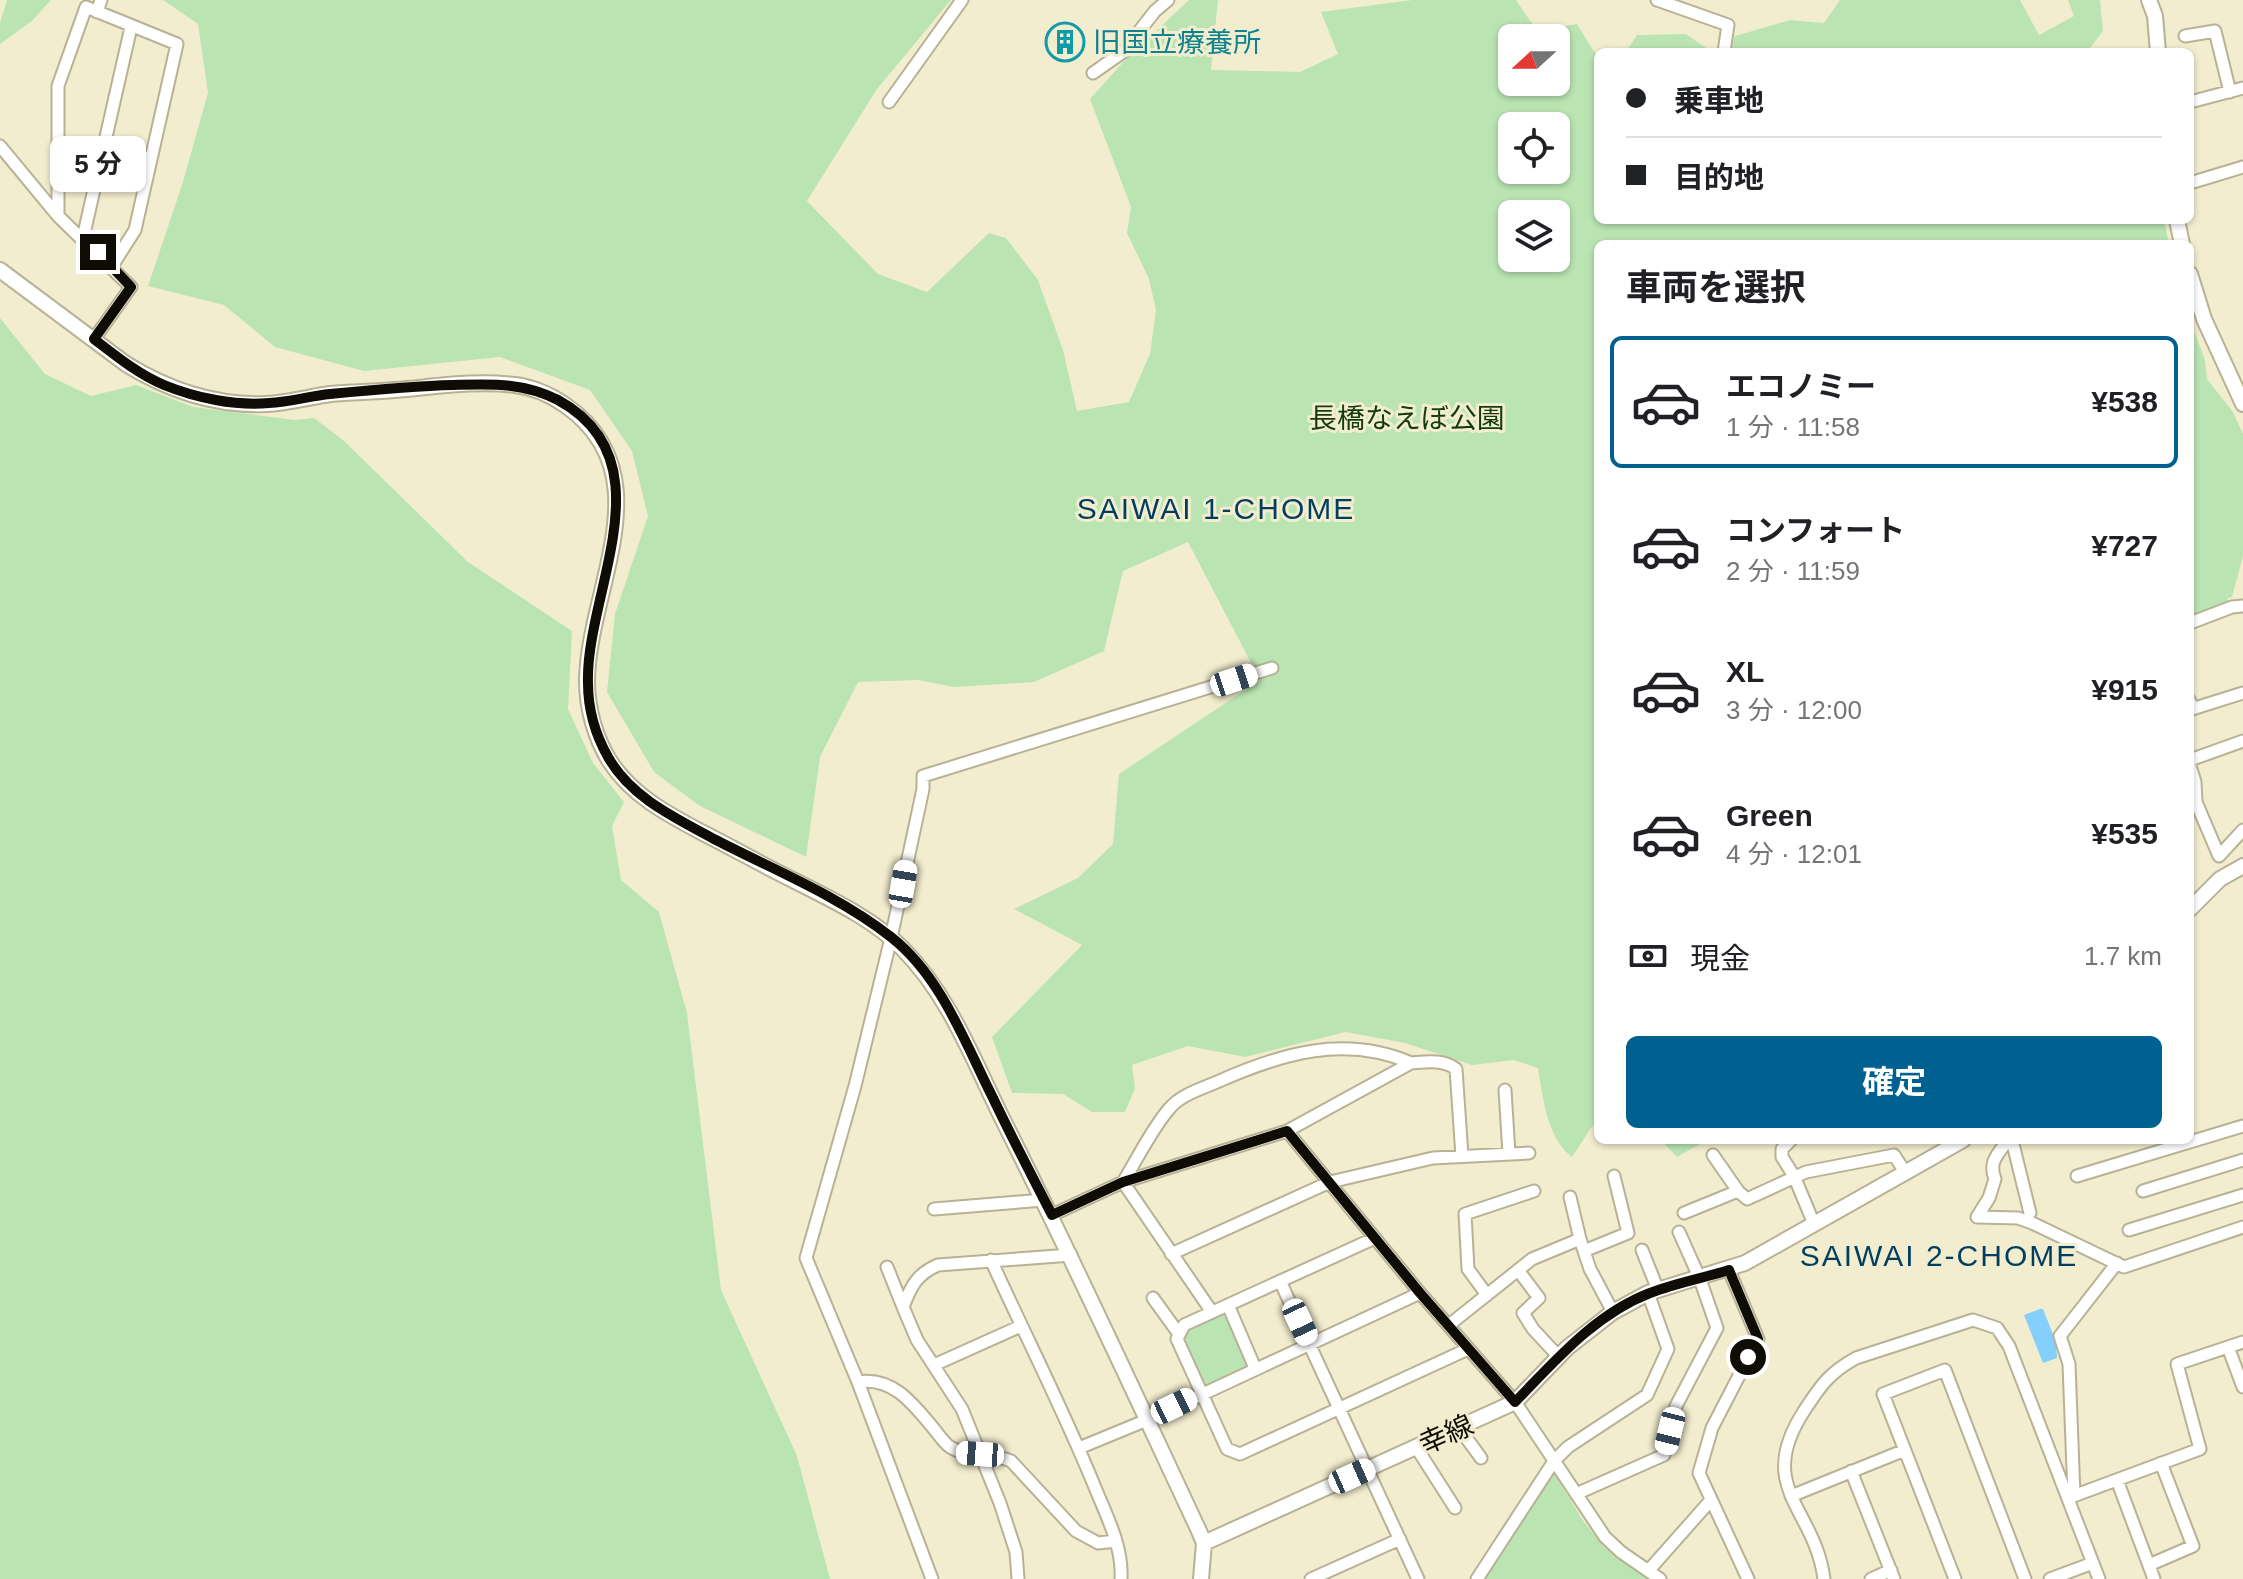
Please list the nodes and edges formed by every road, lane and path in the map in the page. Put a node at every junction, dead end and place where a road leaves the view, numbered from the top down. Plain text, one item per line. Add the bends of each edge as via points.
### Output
1 (962, 0) edge
2 (1168, 0) edge
3 (1657, 0) edge
4 (2149, 0) edge
5 (99, 6) edge
6 (131, 27) junction
7 (2185, 36) dead end
8 (1725, 48) edge
9 (2158, 48) edge
10 (1093, 73) dead end
11 (2243, 88) edge
12 (2230, 92) junction
13 (2194, 101) edge
14 (889, 102) dead end
15 (0, 146) edge
16 (104, 146) junction
17 (151, 159) junction
18 (2243, 167) edge
19 (2194, 182) edge
20 (58, 216) junction
21 (83, 238) junction
22 (112, 266) junction
23 (0, 270) edge
24 (2194, 287) edge
25 (94, 339) junction
26 (2243, 404) edge
27 (2243, 606) edge
28 (2194, 621) edge
29 (1272, 668) dead end
30 (2243, 693) edge
31 (2194, 708) edge
32 (2243, 741) edge
33 (2194, 761) edge
34 (2194, 798) edge
35 (2243, 830) edge
36 (2243, 866) edge
37 (2194, 905) edge
38 (891, 938) junction
39 (1411, 1063) junction
40 (1505, 1090) dead end
41 (2243, 1126) edge
42 (1287, 1131) junction
43 (2194, 1141) edge
44 (1787, 1144) edge
45 (1956, 1144) edge
46 (2007, 1144) edge
47 (2011, 1144) edge
48 (2183, 1144) edge
49 (1529, 1153) dead end
50 (1509, 1154) junction
51 (1713, 1155) dead end
52 (1462, 1156) junction
53 (2243, 1160) edge
54 (1905, 1172) junction
55 (1614, 1176) dead end
56 (1794, 1176) junction
57 (2077, 1176) dead end
58 (1123, 1182) junction
59 (1330, 1182) junction
60 (1534, 1191) dead end
61 (1738, 1191) junction
62 (2143, 1191) dead end
63 (1570, 1197) dead end
64 (2242, 1197) edge
65 (1044, 1200) junction
66 (934, 1209) dead end
67 (1684, 1213) dead end
68 (2030, 1213) dead end
69 (1052, 1215) junction
70 (1814, 1224) junction
71 (2243, 1227) edge
72 (2129, 1230) dead end
73 (1679, 1232) dead end
74 (1375, 1238) junction
75 (1582, 1245) junction
76 (1642, 1250) dead end
77 (1171, 1254) junction
78 (1071, 1255) junction
79 (991, 1260) junction
80 (2117, 1263) junction
81 (887, 1267) dead end
82 (1518, 1270) junction
83 (1729, 1270) junction
84 (1700, 1279) junction
85 (1280, 1281) junction
86 (1653, 1292) junction
87 (1420, 1293) junction
88 (1487, 1295) junction
89 (1153, 1298) dead end
90 (1228, 1305) junction
91 (903, 1307) junction
92 (1212, 1312) junction
93 (1613, 1312) junction
94 (1449, 1325) junction
95 (1021, 1326) junction
96 (1179, 1334) junction
97 (2243, 1342) edge
98 (1309, 1343) junction
99 (2228, 1347) junction
100 (1468, 1349) junction
101 (1559, 1357) junction
102 (934, 1365) junction
103 (1255, 1368) junction
104 (858, 1382) junction
105 (2243, 1387) edge
106 (1201, 1393) junction
107 (1515, 1402) junction
108 (1340, 1409) junction
109 (1147, 1420) junction
110 (1459, 1428) junction
111 (1416, 1447) junction
112 (1079, 1448) junction
113 (1905, 1450) junction
114 (980, 1454) junction
115 (1481, 1458) dead end
116 (1554, 1461) junction
117 (2161, 1463) junction
118 (1368, 1469) junction
119 (1851, 1471) junction
120 (2117, 1480) junction
121 (1576, 1494) junction
122 (1791, 1496) junction
123 (2071, 1497) junction
124 (1711, 1500) junction
125 (1455, 1508) dead end
126 (1400, 1539) junction
127 (1116, 1541) junction
128 (1204, 1543) junction
129 (2093, 1563) junction
130 (2149, 1565) junction
131 (1649, 1570) junction
132 (1892, 1575) edge
133 (932, 1579) edge
134 (1018, 1579) edge
135 (1121, 1579) edge
136 (1201, 1579) edge
137 (1311, 1579) edge
138 (1418, 1579) edge
139 (1477, 1579) edge
140 (1660, 1579) edge
141 (1748, 1579) edge
142 (1824, 1579) edge
143 (1871, 1579) edge
144 (1955, 1579) edge
145 (2025, 1579) edge
146 (2050, 1579) edge
147 (2099, 1579) edge
148 (2154, 1579) edge

1 - 14 street
2 - 10 street via 1123,52
3 - 8 street via 1728,25
4 - 9 street
5 - 6 street
5 - 20 street via 86,7 58,86
6 - 16 street
6 - 17 street via 177,44
7 - 12 street via 2215,31
11 - 12 street
12 - 13 street
15 - 20 street
16 - 17 street
16 - 21 street
17 - 22 street via 135,230
18 - 19 street
20 - 21 street
21 - 22 street
22 - 25 street via 131,287
23 - 25 street
24 - 26 street
25 - 38 street via 164,385 227,401 265,404 492,384 529,387 563,403 605,450 617,491 587,681 593,723 611,762 643,798 673,817 832,899
27 - 28 street
29 - 38 street via 923,776
30 - 31 street
32 - 33 street
34 - 35 street via 2219,856
36 - 37 street via 2220,879
38 - 65 street via 920,966 951,1016
38 - 104 street via 806,1258
39 - 42 street
39 - 52 street via 1432,1061 1456,1069
39 - 58 street via 1345,1048 1295,1052 1248,1068 1169,1108
40 - 50 street
41 - 43 street
42 - 58 street
42 - 59 street
44 - 56 street via 1782,1157
45 - 54 street, 幸線
46 - 80 street via 1993,1160 1995,1179 1977,1217 2018,1218
47 - 68 street
48 - 57 street
49 - 50 street
50 - 52 street
51 - 61 street
52 - 59 street
53 - 62 street
54 - 56 street via 1894,1155
54 - 70 street, 幸線
55 - 75 street via 1628,1233
56 - 61 street via 1747,1199
56 - 70 street
58 - 69 street
58 - 77 street
59 - 74 street
59 - 77 street
60 - 88 street via 1465,1214 1468,1269
61 - 67 street
63 - 75 street
64 - 72 street
65 - 66 street
65 - 69 street
69 - 78 street
70 - 83 street, 幸線
71 - 80 street via 2124,1267
73 - 84 street
74 - 85 street
74 - 87 street
75 - 82 street via 1532,1259
75 - 93 street
76 - 86 street
77 - 92 street
78 - 79 street
78 - 109 street
79 - 91 street via 925,1270 911,1284
79 - 95 street
80 - 123 street via 2060,1336 2069,1364
81 - 91 street
82 - 88 street
82 - 101 street via 1539,1298 1523,1313
83 - 84 street, 幸線
83 - 124 street via 1758,1339 1712,1428 1699,1473
84 - 86 street, 幸線
84 - 121 street via 1717,1328 1676,1406 1664,1455
85 - 90 street
85 - 98 street
86 - 93 street, 幸線
86 - 116 street via 1668,1349 1647,1395
87 - 94 street
87 - 98 street
88 - 94 street
89 - 96 street
90 - 92 street
90 - 103 street
91 - 102 street
92 - 96 street via 1184,1325
93 - 101 street, 幸線
94 - 100 street
95 - 102 street
95 - 112 street
96 - 106 street
97 - 99 street
98 - 103 street
98 - 108 street
99 - 105 street
99 - 117 street via 2177,1364 2200,1449
100 - 107 street
100 - 108 street
101 - 107 street, 幸線
102 - 114 street via 962,1409
103 - 106 street
104 - 114 street via 876,1381 897,1389 948,1447
104 - 133 street
106 - 108 street via 1227,1449 1240,1454
106 - 109 street
107 - 110 street, 幸線
107 - 116 street
108 - 118 street
109 - 112 street
109 - 128 street
110 - 111 street, 幸線
110 - 115 street
111 - 118 street, 幸線
111 - 125 street
112 - 127 street
113 - 119 street
113 - 144 street
113 - 145 street via 1883,1394 1945,1370
114 - 127 street via 1011,1461 1085,1538
114 - 134 street via 1016,1552
116 - 121 street
116 - 139 street
117 - 120 street
117 - 130 street via 2193,1546
118 - 126 street
118 - 128 street, 幸線
119 - 122 street
119 - 132 street
120 - 123 street
120 - 130 street
121 - 131 street via 1605,1537
122 - 123 street via 1784,1479 1785,1451 1791,1431 1826,1378 1856,1358 1973,1320 1997,1328 2009,1346
122 - 142 street via 1822,1561
123 - 129 street
124 - 131 street
124 - 141 street
126 - 137 street
126 - 138 street
127 - 135 street
128 - 136 street
129 - 146 street
129 - 147 street
130 - 148 street
131 - 140 street
132 - 143 street

